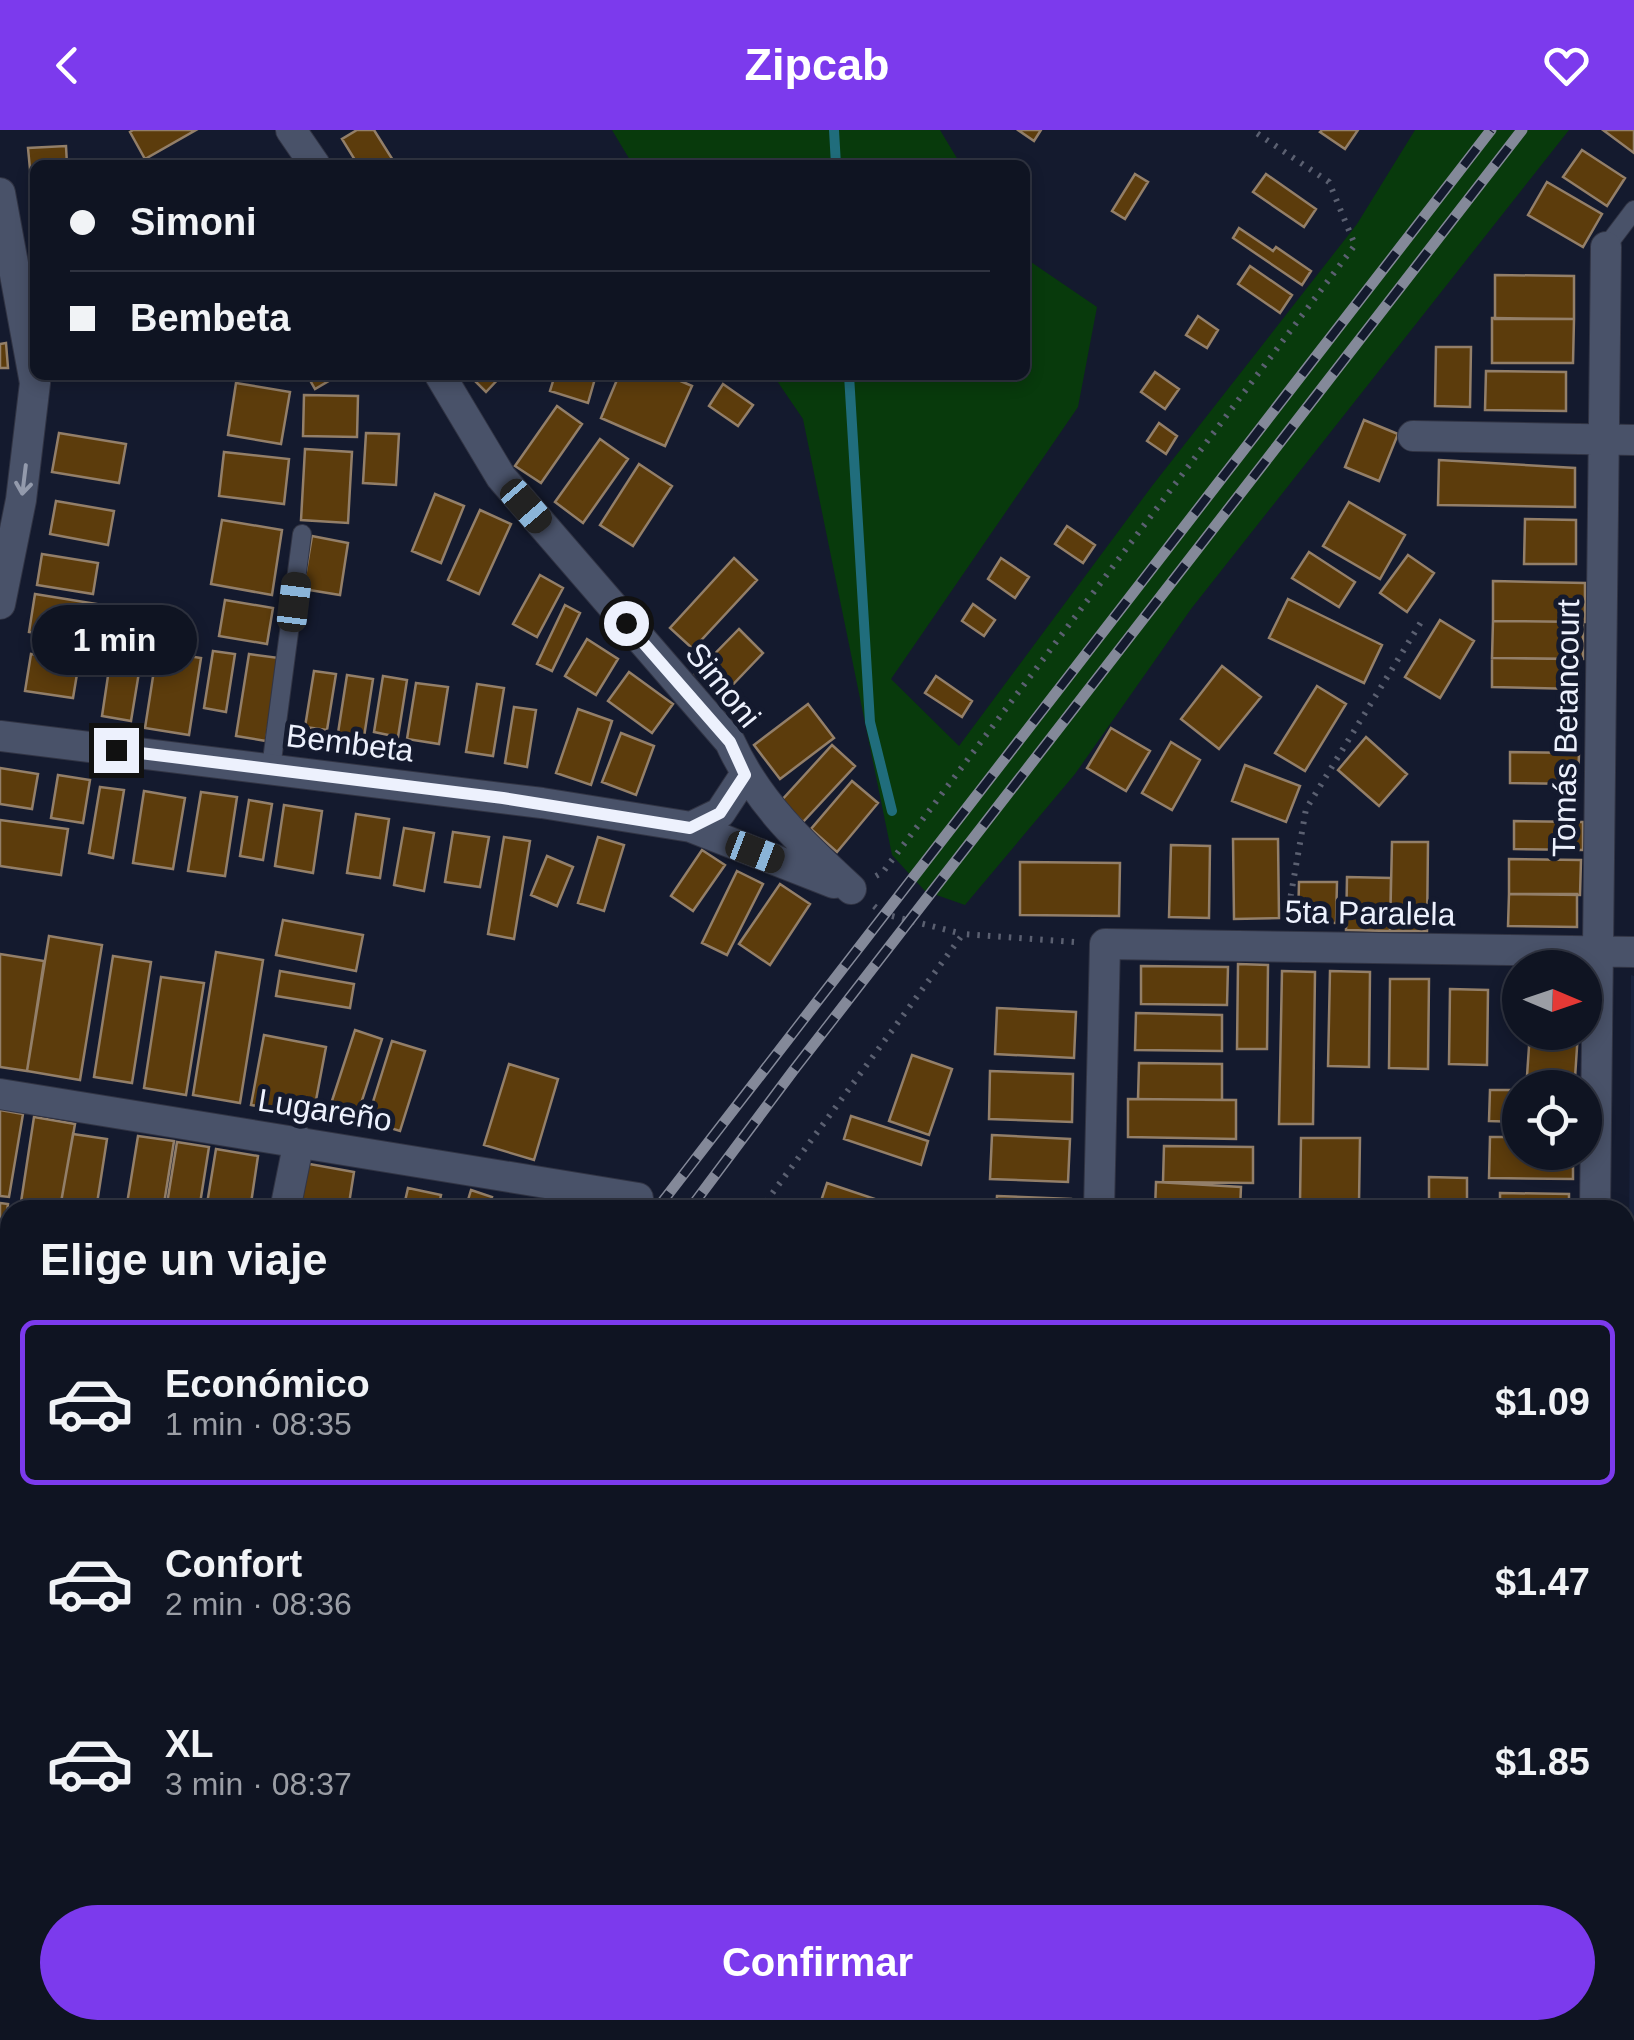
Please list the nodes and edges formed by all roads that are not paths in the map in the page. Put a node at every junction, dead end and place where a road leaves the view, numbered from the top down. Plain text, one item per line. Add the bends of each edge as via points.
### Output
1 (291, 130) edge
2 (312, 160) edge
3 (0, 193) edge
4 (1634, 210) edge
5 (1606, 246) joint
6 (30, 356) edge
7 (34, 380) edge
8 (443, 380) edge
9 (1413, 436) dead end
10 (1619, 440) edge
11 (302, 534) dead end
12 (0, 604) edge
13 (0, 736) edge
14 (271, 768) junction
15 (745, 775) junction
16 (690, 828) junction
17 (851, 889) joint
18 (1502, 950) edge
19 (1598, 950) edge
20 (1602, 952) edge
21 (1634, 952) edge
22 (1597, 1050) edge
23 (0, 1094) edge
24 (299, 1141) junction
25 (638, 1198) dead end
26 (287, 1200) edge
27 (1099, 1200) edge
28 (1595, 1200) edge

1 - 2 street
3 -> 6 street
4 - 5 lane
5 - 10 street, Tomás Betancourt
7 -> 12 street
8 - 15 street, Simoni via 500,477 730,742
9 - 10 street
10 - 19 street, Tomás Betancourt
11 - 14 lane
13 - 14 street, Bembeta
14 - 16 street, Bembeta
15 - 16 street via 720,813
15 - 17 street, Simoni via 793,836
16 - 17 street, Bembeta
18 - 27 street, 5ta Paralela via 1105,944
20 - 21 street, 5ta Paralela
22 - 28 street, Tomás Betancourt
23 - 24 street, Lugareño
24 - 25 street, Lugareño
24 - 26 street

